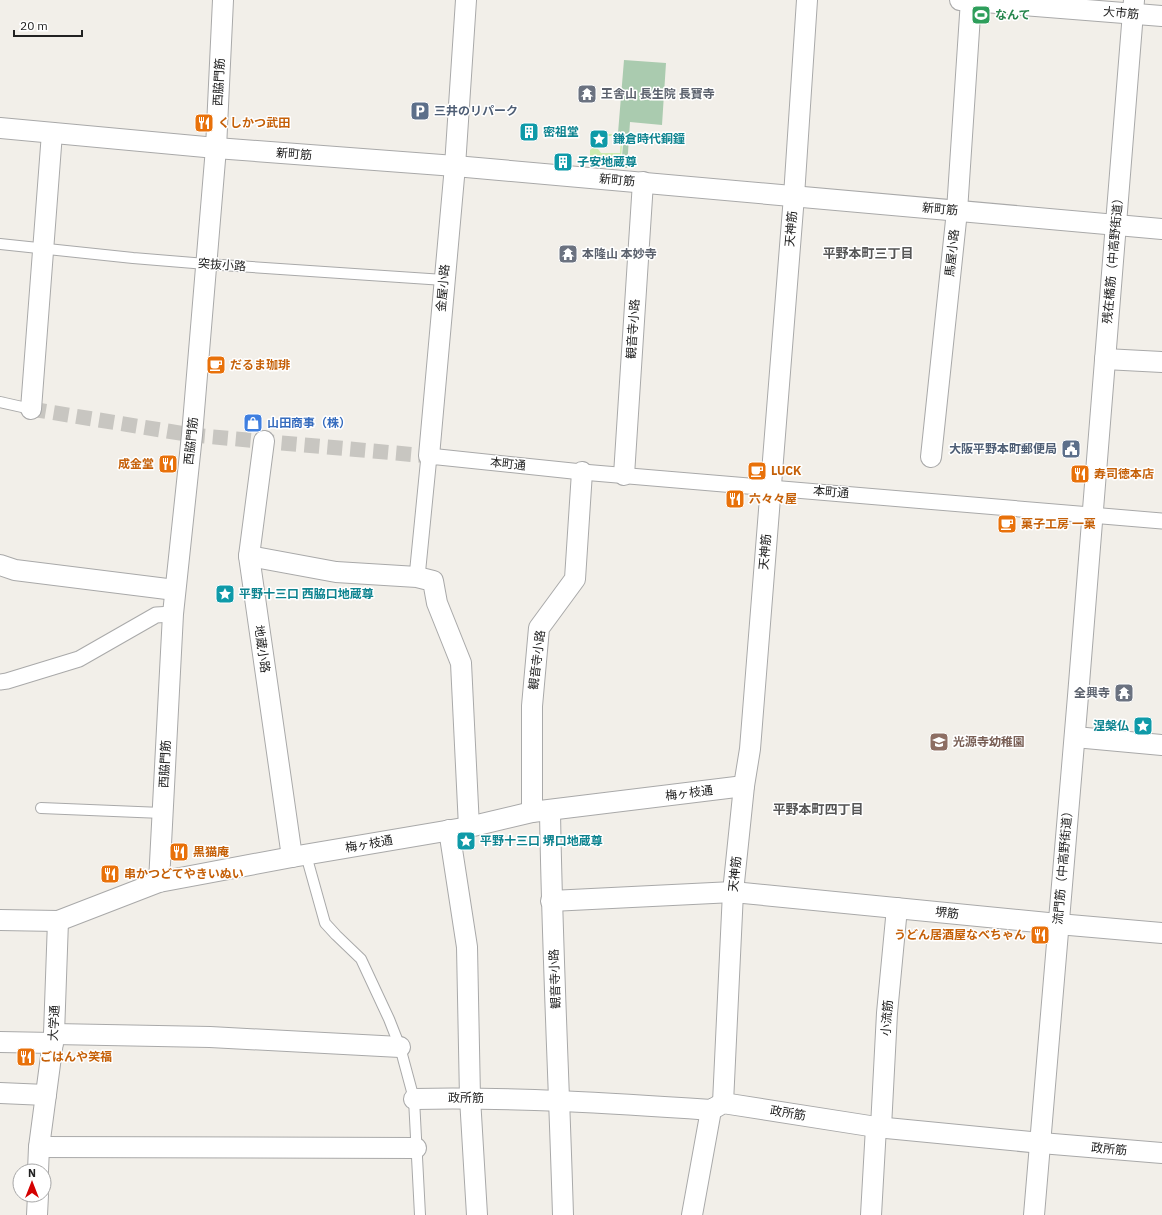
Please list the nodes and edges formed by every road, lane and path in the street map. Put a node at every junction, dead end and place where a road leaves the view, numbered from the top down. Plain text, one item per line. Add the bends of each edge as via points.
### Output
1 (223, 0) edge
2 (466, 0) edge
3 (807, 0) edge
4 (967, 0) edge
5 (1134, 7) edge
6 (1162, 16) edge
7 (0, 128) edge
8 (52, 133) junction
9 (216, 148) junction
10 (455, 166) junction
11 (643, 182) junction
12 (794, 196) junction
13 (956, 211) junction
14 (1116, 226) junction
15 (1162, 229) edge
16 (0, 244) edge
17 (43, 249) junction
18 (206, 264) junction
19 (444, 280) junction
20 (1105, 359) junction
21 (1162, 362) edge
22 (0, 402) edge
23 (31, 409) joint
24 (264, 441) dead end
25 (429, 456) junction
26 (931, 457) dead end
27 (582, 472) junction
28 (624, 475) junction
29 (770, 487) junction
30 (1093, 515) junction
31 (1162, 521) edge
32 (249, 556) junction
33 (0, 565) edge
34 (417, 577) junction
35 (175, 590) junction
36 (173, 614) junction
37 (0, 682) edge
38 (1075, 737) junction
39 (1162, 744) edge
40 (744, 786) junction
41 (41, 808) dead end
42 (541, 811) junction
43 (162, 813) junction
44 (469, 827) junction
45 (449, 830) junction
46 (299, 856) junction
47 (159, 882) junction
48 (733, 892) junction
49 (551, 901) junction
50 (897, 908) junction
51 (0, 920) edge
52 (58, 921) junction
53 (1058, 924) junction
54 (1162, 933) edge
55 (54, 1039) junction
56 (0, 1042) edge
57 (400, 1047) junction
58 (0, 1093) edge
59 (46, 1095) junction
60 (470, 1098) junction
61 (414, 1099) junction
62 (560, 1100) junction
63 (717, 1106) junction
64 (878, 1127) junction
65 (1041, 1143) junction
66 (39, 1147) junction
67 (416, 1148) junction
68 (1162, 1153) edge
69 (38, 1163) edge
70 (38, 1203) edge
71 (37, 1215) edge
72 (420, 1215) edge
73 (477, 1215) edge
74 (563, 1215) edge
75 (692, 1215) edge
76 (871, 1215) edge
77 (1034, 1215) edge

1 - 9 street, 西脇門筋
2 - 10 street, 金屋小路
3 - 12 street, 天神筋
4 - 5 street, 大市筋
4 - 13 street, 馬屋小路
5 - 6 street, 大市筋
5 - 14 street, 残在橋筋（中高野街道）
7 - 8 street, 新町筋
8 - 9 street, 新町筋
8 - 17 street
9 - 10 street, 新町筋
9 - 18 street, 西脇門筋
10 - 11 street, 新町筋
10 - 19 street, 金屋小路
11 - 12 street, 新町筋
11 - 28 street, 観音寺小路
12 - 13 street, 新町筋
12 - 29 street, 天神筋
13 - 14 street, 新町筋
13 - 26 street, 馬屋小路
14 - 15 street, 新町筋
14 - 20 street, 残在橋筋（中高野街道）
16 - 17 lane, 突抜小路
17 - 18 lane, 突抜小路
17 - 23 street
18 - 19 lane, 突抜小路
18 - 35 street, 西脇門筋 via 192,435
19 - 25 street, 金屋小路
20 - 21 street
20 - 30 street, 残在橋筋（中高野街道）
22 - 23 lane
24 - 32 street, 地蔵小路
25 - 27 street, 本町通
25 - 34 street, 金屋小路
27 - 28 street, 本町通
27 - 42 street, 観音寺小路 via 575,579 539,628 532,706
28 - 29 street, 本町通
29 - 30 street, 本町通
29 - 40 street, 天神筋 via 750,749
30 - 31 street, 本町通
30 - 38 street, 流門筋（中高野街道）
32 - 34 street via 336,572
32 - 46 street, 地蔵小路
33 - 35 street via 15,570
34 - 44 street via 433,580 437,602 461,663
35 - 36 street, 西脇門筋
36 - 37 street via 156,615 78,659
36 - 43 street, 西脇門筋
38 - 39 street
38 - 53 street, 流門筋（中高野街道）
40 - 42 street, 梅ヶ枝通
40 - 48 street, 天神筋
41 - 43 lane
42 - 44 street, 梅ヶ枝通
42 - 49 street, 観音寺小路
43 - 47 street, 西脇門筋
44 - 45 street, 梅ヶ枝通
45 - 46 street, 梅ヶ枝通
45 - 60 street via 467,947
46 - 47 street, 梅ヶ枝通
46 - 57 lane via 325,923 361,959
47 - 52 street, 梅ヶ枝通
48 - 49 street, 堺筋
48 - 50 street, 堺筋
48 - 63 street, 天神筋
49 - 62 street, 観音寺小路
50 - 53 street, 堺筋
50 - 64 street, 小流筋
51 - 52 street, 梅ヶ枝通
52 - 55 street, 大学通
53 - 54 street, 堺筋
53 - 65 street, 流門筋（中高野街道）
55 - 56 street
55 - 57 street via 210,1037
55 - 59 street, 大学通
57 - 61 lane
58 - 59 street
59 - 66 street, 大学通
60 - 61 street, 政所筋
60 - 62 street, 政所筋
60 - 73 street
61 - 67 lane
62 - 63 street, 政所筋
62 - 74 street, 観音寺小路
63 - 64 street, 政所筋
63 - 75 street, 天神筋
64 - 65 street, 政所筋
64 - 76 street, 小流筋
65 - 68 street, 政所筋
65 - 77 street, 流門筋（中高野街道）
66 - 67 street
66 - 69 street, 大学通
67 - 72 lane
70 - 71 street

